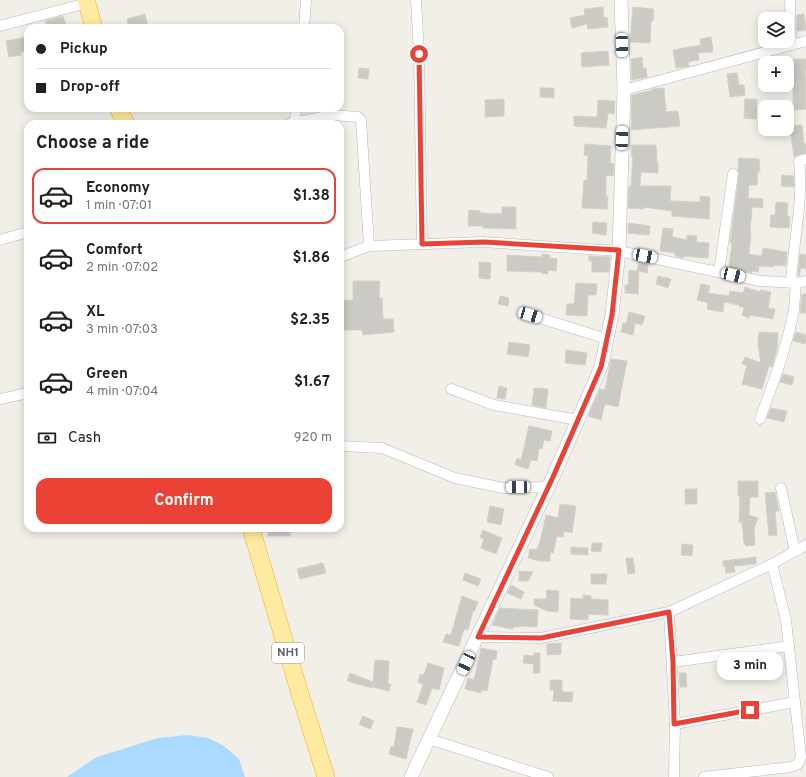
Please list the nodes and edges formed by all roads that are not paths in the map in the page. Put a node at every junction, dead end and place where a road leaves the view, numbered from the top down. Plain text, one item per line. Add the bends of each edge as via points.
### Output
1 (306, 0) edge
2 (416, 0) edge
3 (621, 0) edge
4 (790, 0) edge
5 (86, 2) edge
6 (791, 12) edge
7 (93, 24) edge
8 (304, 24) edge
9 (0, 26) edge
10 (806, 41) edge
11 (794, 44) edge
12 (781, 48) edge
13 (624, 90) junction
14 (307, 120) edge
15 (806, 159) edge
16 (733, 174) dead end
17 (24, 233) edge
18 (0, 240) edge
19 (422, 244) junction
20 (369, 246) junction
21 (619, 250) junction
22 (344, 255) edge
23 (719, 272) junction
24 (798, 282) edge
25 (530, 315) dead end
26 (607, 338) junction
27 (451, 389) dead end
28 (24, 394) edge
29 (0, 399) edge
30 (760, 419) dead end
31 (578, 420) junction
32 (344, 446) edge
33 (549, 487) junction
34 (781, 488) dead end
35 (252, 532) edge
36 (806, 545) edge
37 (795, 551) junction
38 (772, 564) junction
39 (669, 612) junction
40 (478, 637) junction
41 (789, 646) junction
42 (673, 662) junction
43 (796, 702) junction
44 (674, 724) junction
45 (430, 739) junction
46 (326, 777) edge
47 (411, 777) edge
48 (548, 777) edge
49 (674, 777) edge
50 (704, 777) edge

1 - 8 street
2 - 19 street
3 - 13 street
4 - 6 street
5 - 7 highway
5 - 9 street
10 - 11 street
12 - 13 street
13 - 21 street
14 - 20 street via 332,115 358,117 361,120
15 - 24 street via 799,161
16 - 23 street
17 - 18 street
19 - 20 street
19 - 21 street via 484,242
20 - 22 street
21 - 23 street
21 - 26 street
23 - 24 street via 760,281
24 - 30 street via 794,310 780,362
25 - 26 street
26 - 31 street via 601,367
27 - 31 street via 494,405
28 - 29 street
31 - 33 street
32 - 33 street via 382,448 455,478 503,488
33 - 40 street
34 - 37 street
35 - 46 highway, NH1
36 - 37 street
37 - 38 street
38 - 39 street
38 - 41 street via 786,620
39 - 40 street via 541,638
39 - 42 street
40 - 45 street
41 - 42 street
41 - 43 street
42 - 44 street
43 - 44 street
43 - 50 street via 801,757 798,764 791,767
44 - 49 street
45 - 47 street
45 - 48 street

